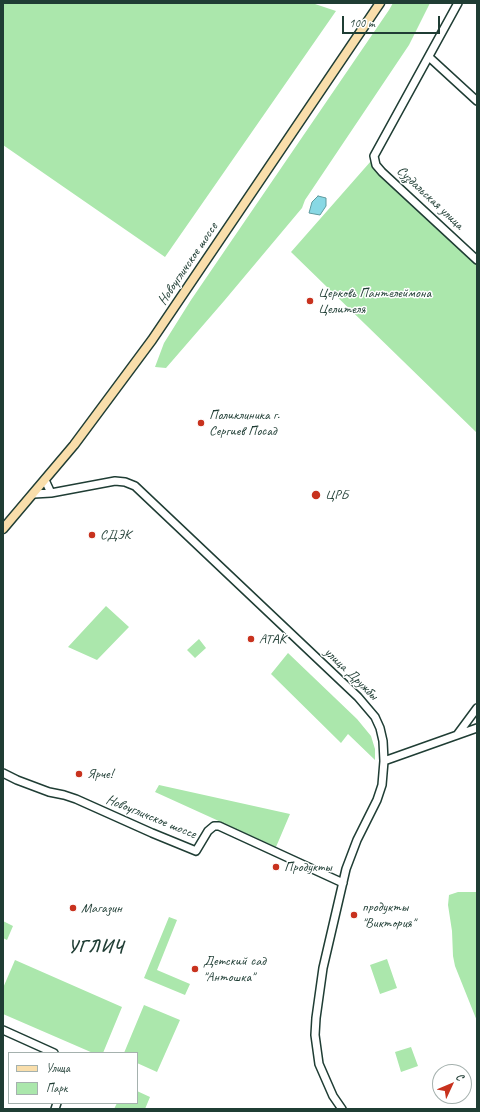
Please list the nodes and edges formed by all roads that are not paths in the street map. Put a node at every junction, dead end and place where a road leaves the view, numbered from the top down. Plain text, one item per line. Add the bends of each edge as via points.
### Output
1 (380, 3) edge
2 (458, 3) edge
3 (429, 56) junction
4 (477, 101) edge
5 (477, 260) edge
6 (45, 480) junction
7 (51, 493) junction
8 (34, 494) junction
9 (3, 530) edge
10 (477, 708) edge
11 (477, 728) edge
12 (455, 737) junction
13 (384, 761) junction
14 (3, 773) edge
15 (343, 883) junction
16 (3, 1030) edge
17 (52, 1052) edge
18 (342, 1109) edge

1 - 6 main road, Новоугличское шоссе via 165,322 106,403
2 - 3 street
3 - 4 street
3 - 5 street, Суздальская улица via 374,156 376,165
6 - 7 street
6 - 8 main road, Новоугличское шоссе
7 - 8 street, улица Дружбы
7 - 13 street, улица Дружбы via 114,481 135,486 369,708 380,728
8 - 9 main road, Новоугличское шоссе
10 - 12 street
11 - 12 street
12 - 13 street
13 - 15 street, улица Дружбы via 380,791 351,854
14 - 15 street, Новоугличское шоссе via 49,792 76,799 196,851 208,831 214,826 219,826
15 - 18 street, улица Дружбы via 318,997 315,1035 319,1064 333,1096
16 - 17 street

